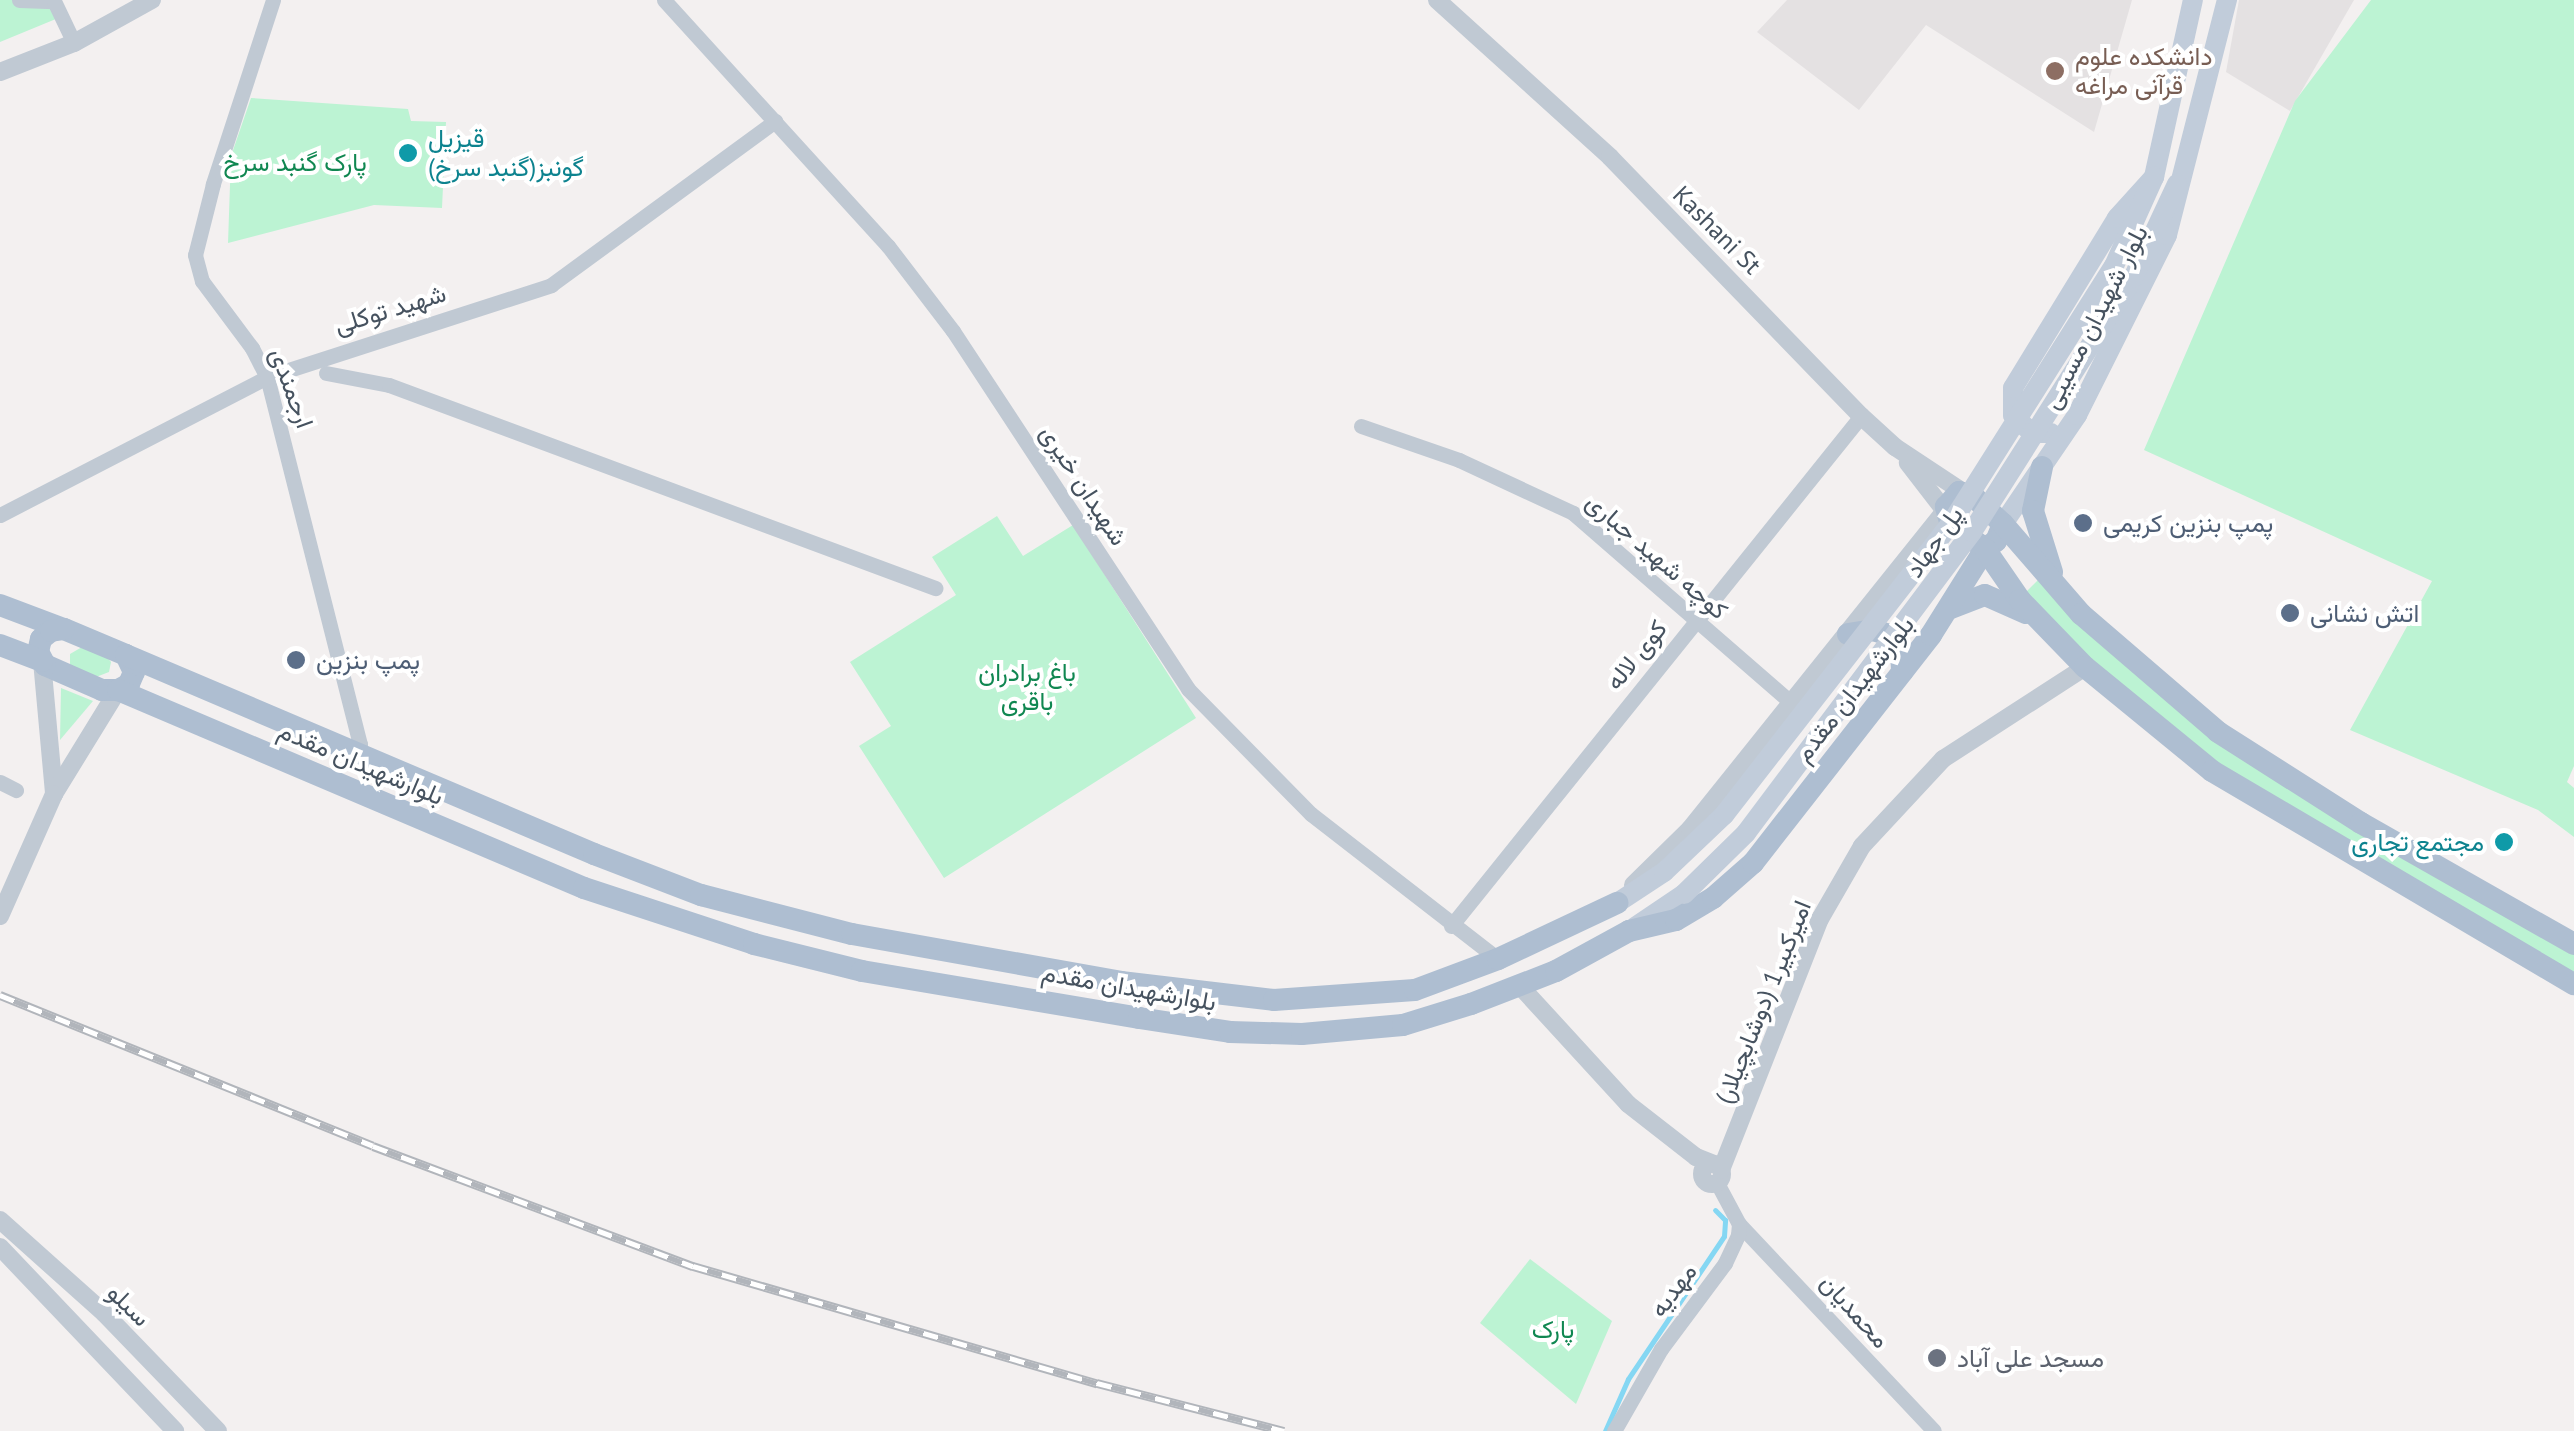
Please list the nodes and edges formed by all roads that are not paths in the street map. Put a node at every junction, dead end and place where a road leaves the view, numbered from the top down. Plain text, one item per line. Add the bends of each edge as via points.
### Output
1 (19, 0) edge
2 (152, 0) edge
3 (272, 0) edge
4 (664, 0) edge
5 (1437, 0) edge
6 (2193, 0) edge
7 (2227, 0) edge
8 (74, 42) junction
9 (0, 72) edge
10 (776, 122) junction
11 (2154, 176) junction
12 (2176, 184) junction
13 (326, 372) dead end
14 (267, 377) junction
15 (2077, 414) junction
16 (1861, 416) junction
17 (1361, 426) dead end
18 (1895, 447) junction
19 (2042, 467) junction
20 (1963, 492) junction
21 (1945, 511) junction
22 (0, 515) edge
23 (2003, 524) junction
24 (1985, 549) junction
25 (2052, 582) junction
26 (935, 588) dead end
27 (2020, 600) junction
28 (0, 605) edge
29 (2072, 605) junction
30 (1952, 608) junction
31 (1695, 622) junction
32 (2044, 624) junction
33 (64, 629) junction
34 (1873, 630) junction
35 (1848, 634) junction
36 (0, 645) edge
37 (126, 655) junction
38 (42, 662) junction
39 (2085, 667) junction
40 (1902, 672) junction
41 (118, 690) junction
42 (1793, 704) junction
43 (356, 752) junction
44 (0, 782) edge
45 (16, 790) dead end
46 (54, 794) junction
47 (1617, 903) junction
48 (0, 916) edge
49 (1450, 926) junction
50 (1629, 930) junction
51 (2574, 944) edge
52 (1498, 959) junction
53 (2574, 984) edge
54 (1520, 986) junction
55 (1713, 1174) junction
56 (1739, 1224) junction
57 (2, 1234) edge
58 (1615, 1427) edge
59 (175, 1431) edge
60 (218, 1431) edge
61 (1934, 1431) edge

1 - 8 street via 54,1
2 - 8 street
3 - 14 street, ارجمندی via 195,255 202,281
4 - 10 street, شهیدان خیری
5 - 16 street, Kashani St via 1610,157
6 - 11 main road
7 - 12 main road, بلوار شهیدان مسیبی
8 - 9 street
10 - 14 street, شهید توکلی via 551,285
10 - 49 street, شهیدان خیری via 888,246 953,331 1188,689 1311,814
11 - 15 main road via 2117,218 2013,388 2013,414 2032,434 2058,433
11 - 34 main road, پل جهاد, bridge via 2114,266 1952,522
12 - 15 main road, بلوار شهیدان مسیبی via 2167,235
12 - 50 main road, پل جهاد, bridge via 2133,278 1972,532 1746,833 1684,894
13 - 26 street via 388,385
14 - 22 street, شهید توکلی
14 - 43 street, ارجمندی via 360,744
15 - 19 main road, بلوار شهیدان مسیبی
16 - 18 street, Kashani St
16 - 31 street, کوی لاله
17 - 31 street, کوچه شهید جباری via 1459,460 1574,513
18 - 20 street
18 - 21 street, Kashani St
19 - 23 main road, بلوار شهیدان مسیبی
19 - 29 main road via 2033,510 2037,529
20 - 21 main road
20 - 23 main road
21 - 24 main road
21 - 35 street
23 - 24 main road, بلوارشهیدان مقدم
23 - 25 main road
24 - 27 main road
24 - 30 main road, بلوارشهیدان مقدم
25 - 27 main road via 2029,575 2019,587
25 - 29 main road
27 - 32 main road
28 - 33 main road, بلوارشهیدان مقدم
29 - 51 main road via 2218,732 2361,823
30 - 32 main road via 1985,596
30 - 40 main road, بلوارشهیدان مقدم
31 - 42 street, کوچه شهید جباری
31 - 49 street, کوی لاله
32 - 39 main road
33 - 37 main road, بلوارشهیدان مقدم
33 - 38 main road via 41,640
34 - 35 main road
34 - 40 main road via 1892,636 1902,651
34 - 47 main road, پل جهاد, bridge via 1724,815 1664,872
35 - 42 street
36 - 38 main road, بلوارشهیدان مقدم
37 - 41 main road via 132,678
37 - 43 main road, بلوارشهیدان مقدم
38 - 41 main road, بلوارشهیدان مقدم via 102,690
38 - 46 street
39 - 53 main road via 2212,771
39 - 55 street, امیرکبیر1 (دوشابچیلار) via 1944,759 1862,846 1820,919
40 - 50 main road, بلوارشهیدان مقدم via 1753,862 1676,920
41 - 46 street
41 - 54 main road, بلوارشهیدان مقدم via 584,888 754,944 862,971 1230,1032 1302,1034 1403,1025
42 - 47 street via 1690,829
43 - 52 main road, بلوارشهیدان مقدم via 701,895 866,937 1140,985 1274,1000 1415,990
44 - 45 street
46 - 48 street
47 - 52 main road, بلوارشهیدان مقدم
49 - 52 street, شهیدان خیری
50 - 54 main road, بلوارشهیدان مقدم
54 - 55 street via 1628,1104
55 - 56 street
56 - 58 street, مهدیه via 1725,1263 1660,1349
56 - 61 street, محمدیان
57 - 59 street, سیلو
57 - 60 street, سیلو via 104,1313

